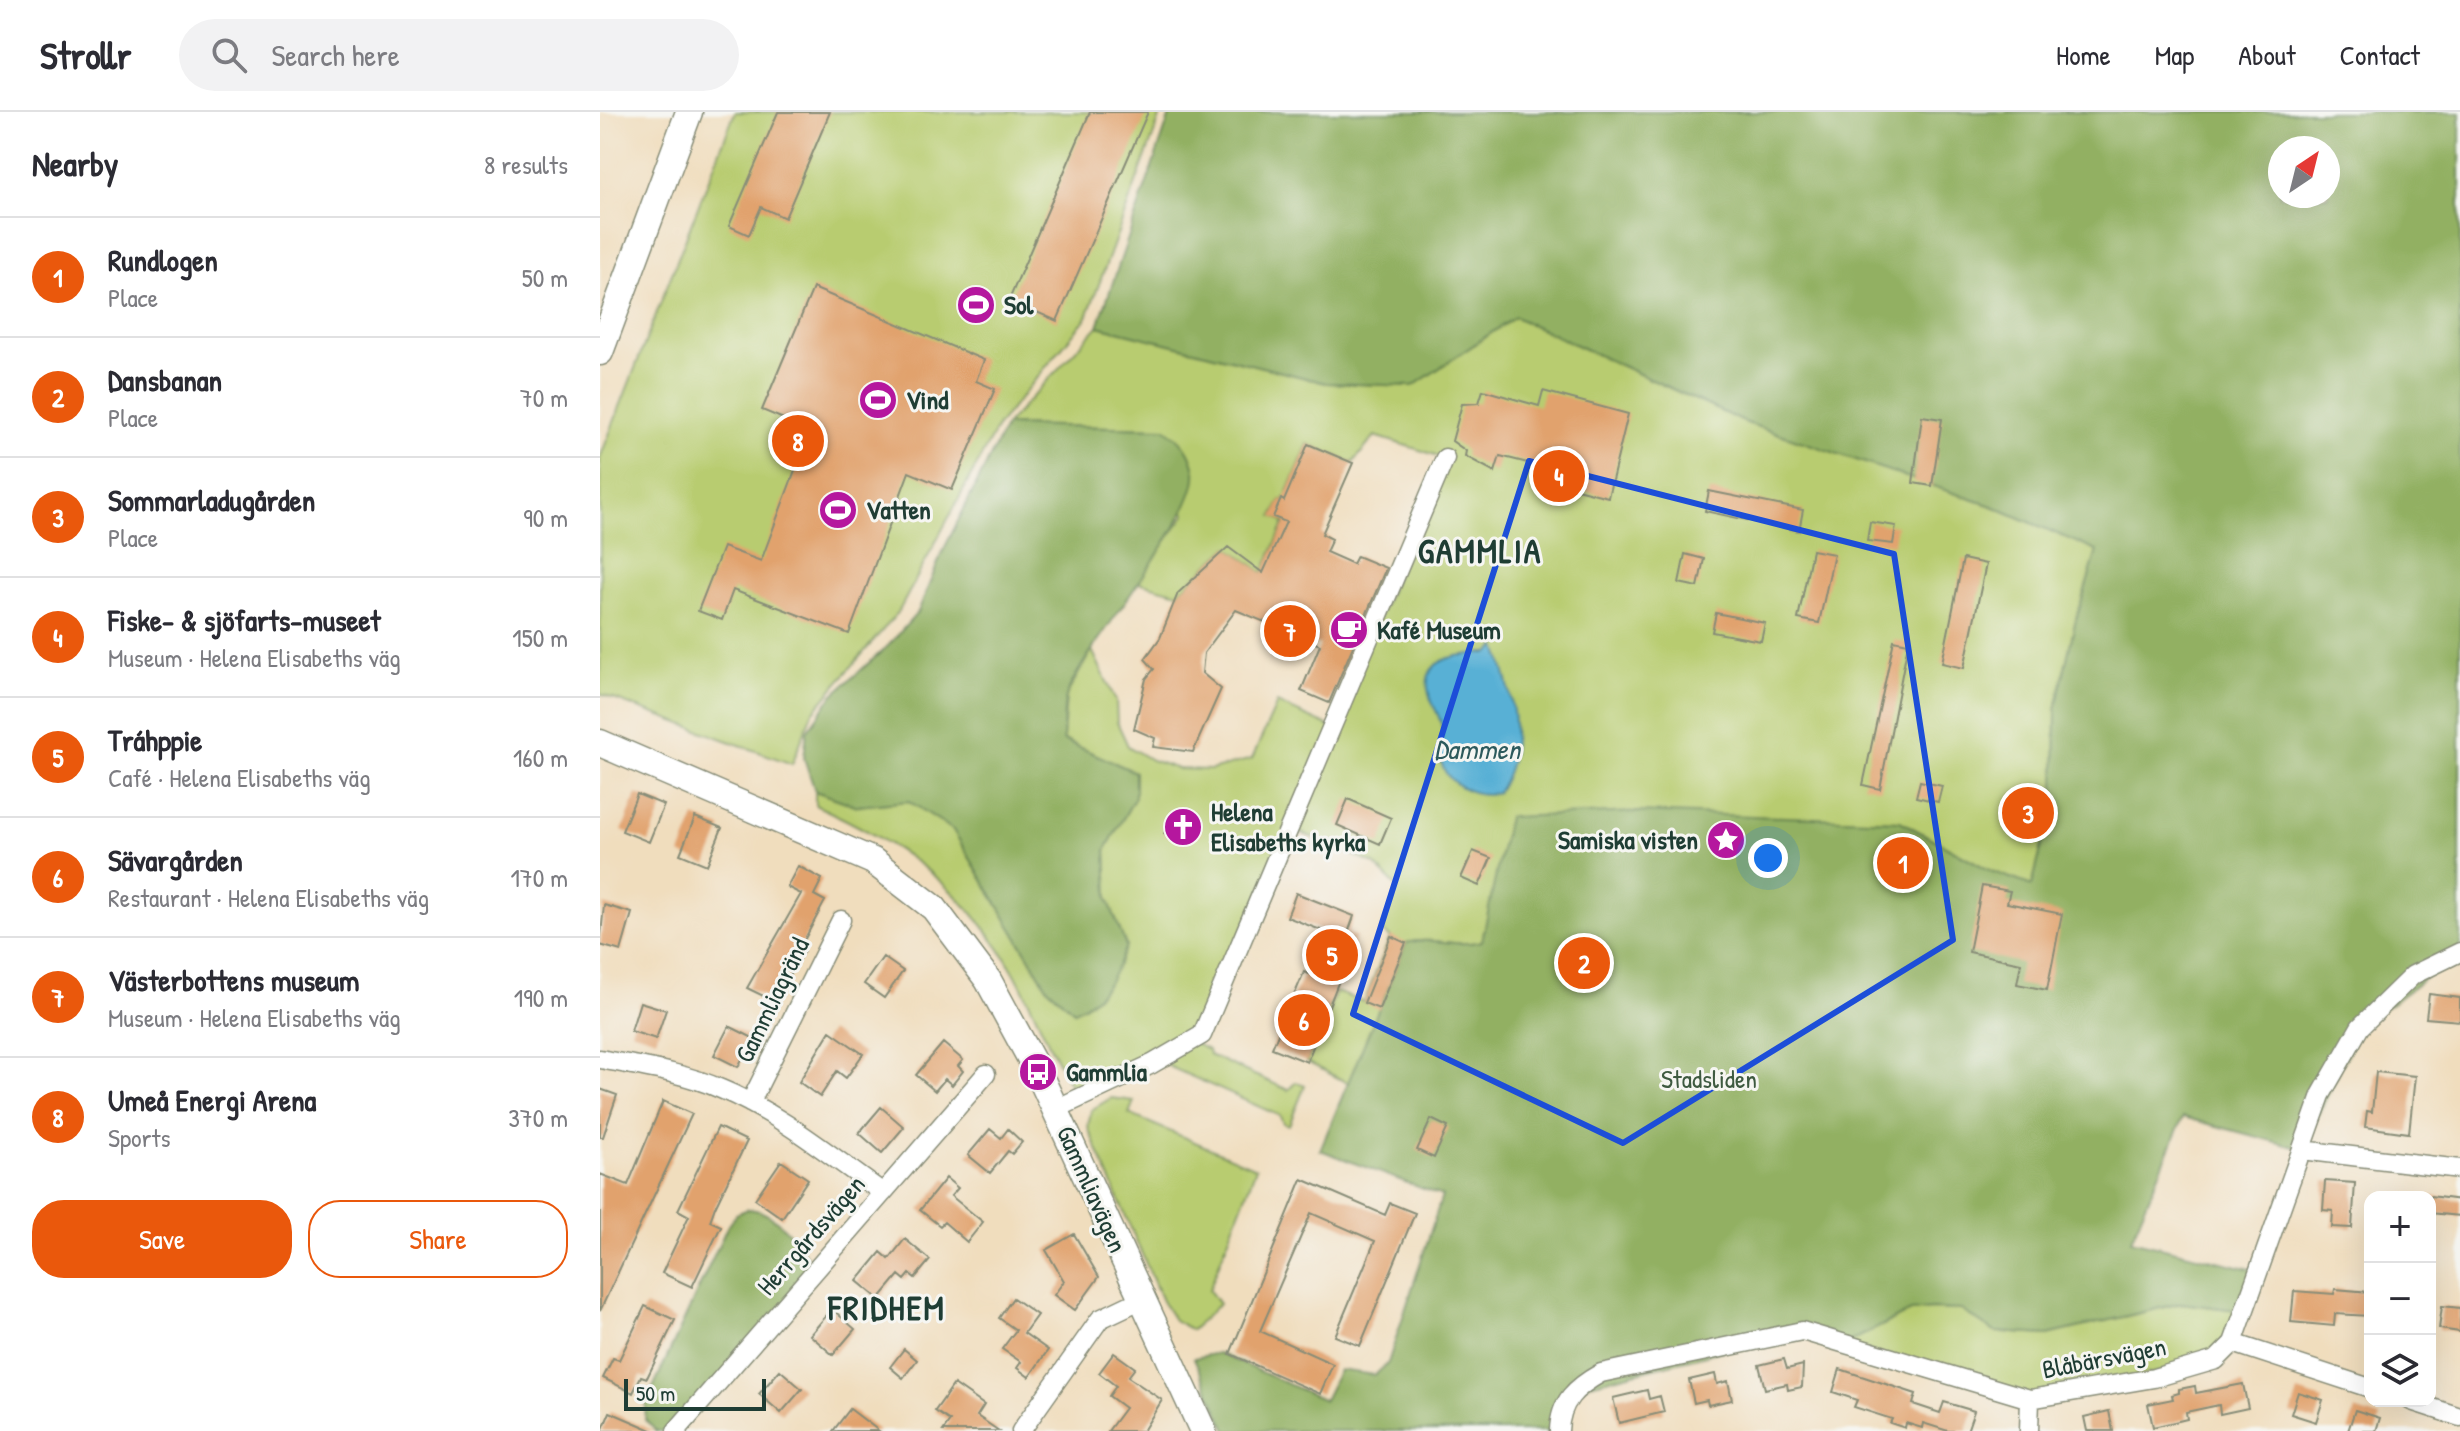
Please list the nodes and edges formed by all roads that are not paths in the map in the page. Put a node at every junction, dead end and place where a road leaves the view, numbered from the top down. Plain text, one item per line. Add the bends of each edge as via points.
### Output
1 (689, 112) edge
2 (600, 352) edge
3 (1445, 458) dead end
4 (600, 743) edge
5 (841, 920) dead end
6 (2460, 952) edge
7 (600, 1059) edge
8 (986, 1074) dead end
9 (750, 1103) junction
10 (1056, 1109) junction
11 (2302, 1150) junction
12 (2460, 1169) edge
13 (883, 1193) junction
14 (1142, 1299) junction
15 (2233, 1343) junction
16 (2364, 1386) edge
17 (2030, 1399) junction
18 (2429, 1407) edge
19 (2460, 1417) edge
20 (676, 1431) edge
21 (1021, 1431) edge
22 (1203, 1431) edge
23 (1559, 1431) edge
24 (2029, 1431) edge

1 - 2 street
3 - 10 street via 1202,1035
4 - 10 street, Gammliavägen via 806,830 896,875 934,908 988,980
5 - 9 street, Gammliagränd
6 - 11 street via 2413,975 2360,1027 2321,1095
7 - 9 street via 682,1075
8 - 13 street, Herrgårdsvägen
9 - 13 street
10 - 14 street, Gammliavägen
11 - 12 street
11 - 15 street
13 - 20 street, Herrgårdsvägen
14 - 21 street via 1100,1319
14 - 22 street, Gammliavägen
15 - 16 street
15 - 17 street, Blåbärsvägen via 2216,1360 2154,1378
17 - 23 street, Blåbärsvägen via 1802,1331 1601,1373 1574,1388 1559,1415
17 - 24 street
18 - 19 street

